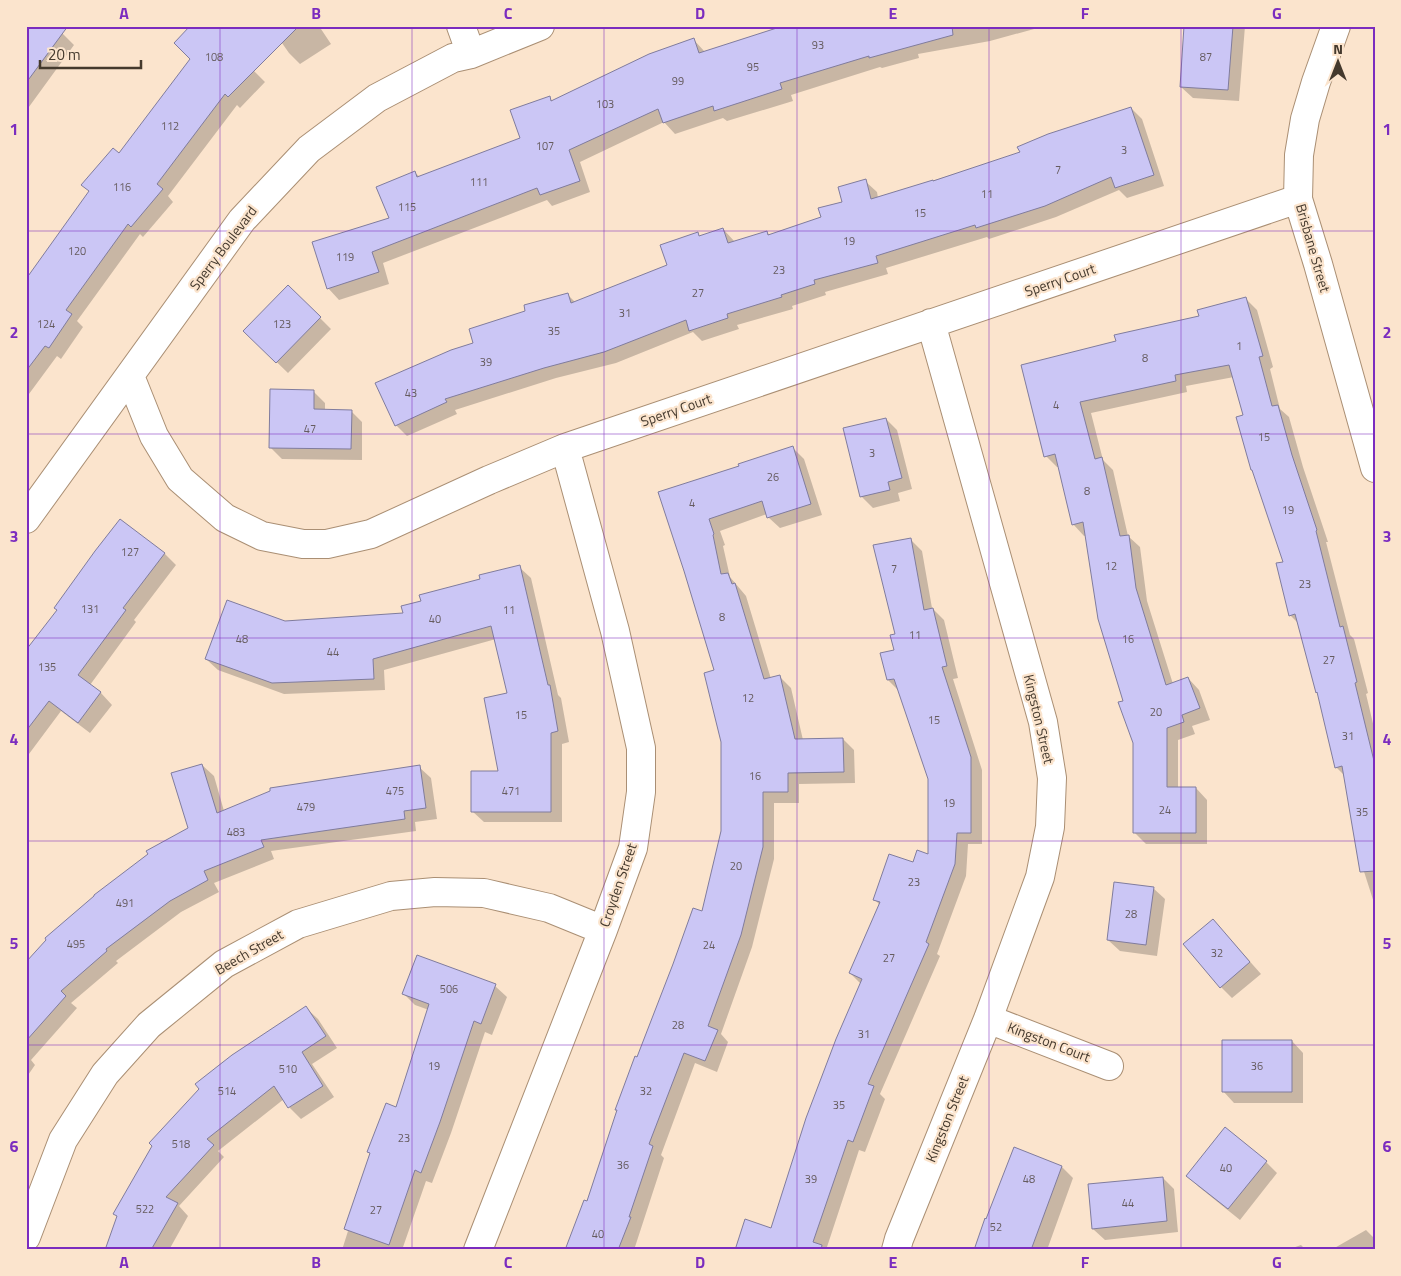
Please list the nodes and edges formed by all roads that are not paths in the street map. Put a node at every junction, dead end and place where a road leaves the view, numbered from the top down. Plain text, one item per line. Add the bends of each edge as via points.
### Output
1 (461, 26) edge
2 (540, 26) edge
3 (1336, 26) edge
4 (471, 54) junction
5 (1298, 199) junction
6 (931, 323) junction
7 (130, 376) junction
8 (565, 448) junction
9 (1375, 468) edge
10 (26, 519) edge
11 (603, 930) junction
12 (988, 1019) junction
13 (1109, 1066) dead end
14 (26, 1237) edge
15 (478, 1250) edge
16 (896, 1250) edge

1 - 4 street
2 - 4 street, Sperry Boulevard
3 - 5 street, Brisbane Street via 1305,119 1299,156
4 - 7 street, Sperry Boulevard via 453,58 377,98 309,149 242,220
5 - 6 street, Sperry Court
5 - 9 street, Brisbane Street
6 - 8 street, Sperry Court
6 - 12 street, Kingston Street via 1043,722 1052,778 1050,827 1040,877
7 - 8 street, Sperry Court via 154,436 180,479 225,518 262,536 303,544 327,544 370,534
7 - 10 street, Sperry Boulevard
8 - 11 street, Croyden Street via 616,631 641,748 641,792 633,848
11 - 14 street, Beech Street via 549,908 484,894 434,892 391,896 298,924 224,964 149,1025 105,1074 63,1140
11 - 15 street, Croyden Street
12 - 13 street, Kingston Court
12 - 16 street, Kingston Street

